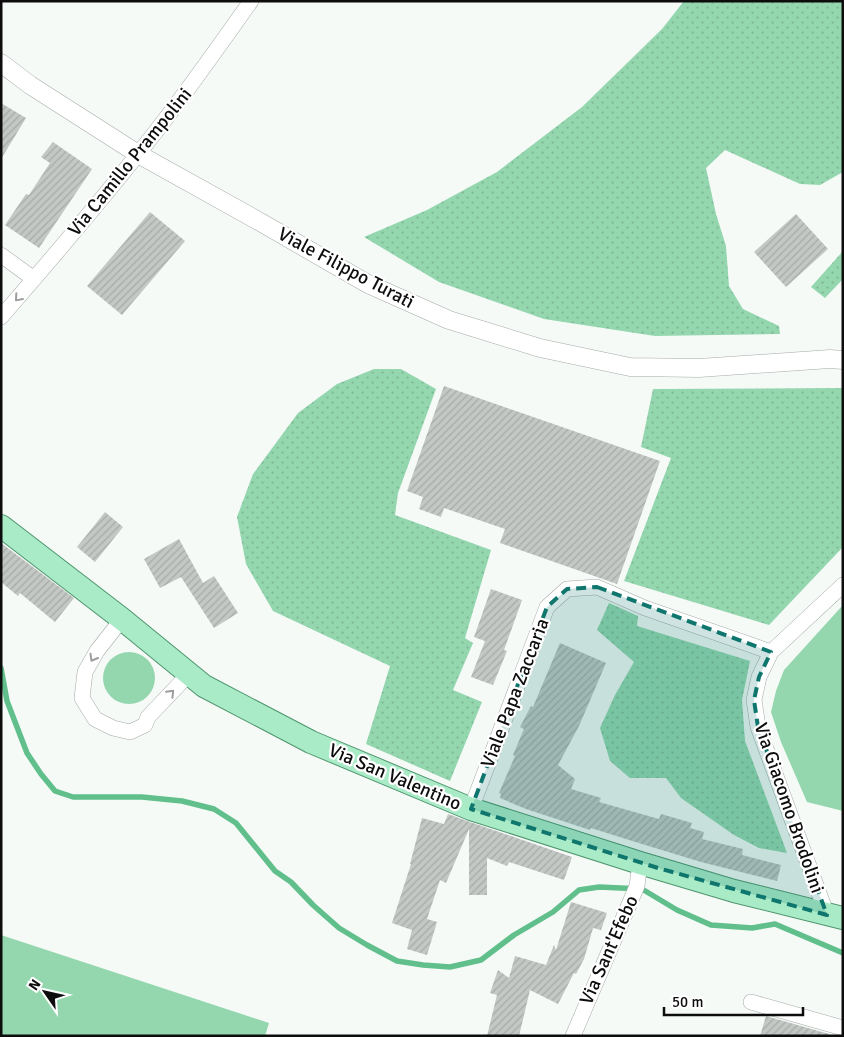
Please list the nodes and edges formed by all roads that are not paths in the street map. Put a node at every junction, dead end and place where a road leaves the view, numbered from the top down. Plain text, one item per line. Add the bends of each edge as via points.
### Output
1 (251, 1) edge
2 (1, 57) edge
3 (1, 63) edge
4 (16, 74) junction
5 (138, 154) junction
6 (1, 255) edge
7 (34, 279) junction
8 (1, 317) edge
9 (839, 358) edge
10 (1, 526) edge
11 (843, 585) edge
12 (122, 619) junction
13 (771, 652) junction
14 (189, 674) junction
15 (471, 810) junction
16 (640, 863) junction
17 (835, 917) edge
18 (751, 1002) dead end
19 (843, 1028) edge
20 (573, 1036) edge

1 - 5 street, Via Camillo Prampolini
2 - 4 street, Viale Filippo Turati
3 - 4 street, Viale Filippo Turati
4 - 5 street, Viale Filippo Turati
5 - 7 street, Via Camillo Prampolini
5 - 9 street, Viale Filippo Turati via 368,284 449,320 540,348 630,367 699,368
6 - 7 street
7 -> 8 street, Via Camillo Prampolini
10 - 12 main road, Via San Valentino
11 - 13 street, Via Giacomo Brodolini
12 - 14 main road, Via San Valentino
12 -> 14 street via 85,672 82,698 95,719 130,732 145,725 148,717
13 - 15 street, Viale Papa Zaccaria via 645,608 597,587 568,589 548,607
13 - 17 street, Via Giacomo Brodolini via 759,677 754,700 758,727
14 - 15 main road, Via San Valentino via 204,686 311,742
15 - 16 main road, Via San Valentino
16 - 17 main road, Via San Valentino
16 - 20 street, Via Sant'Efebo via 637,886
18 - 19 street

